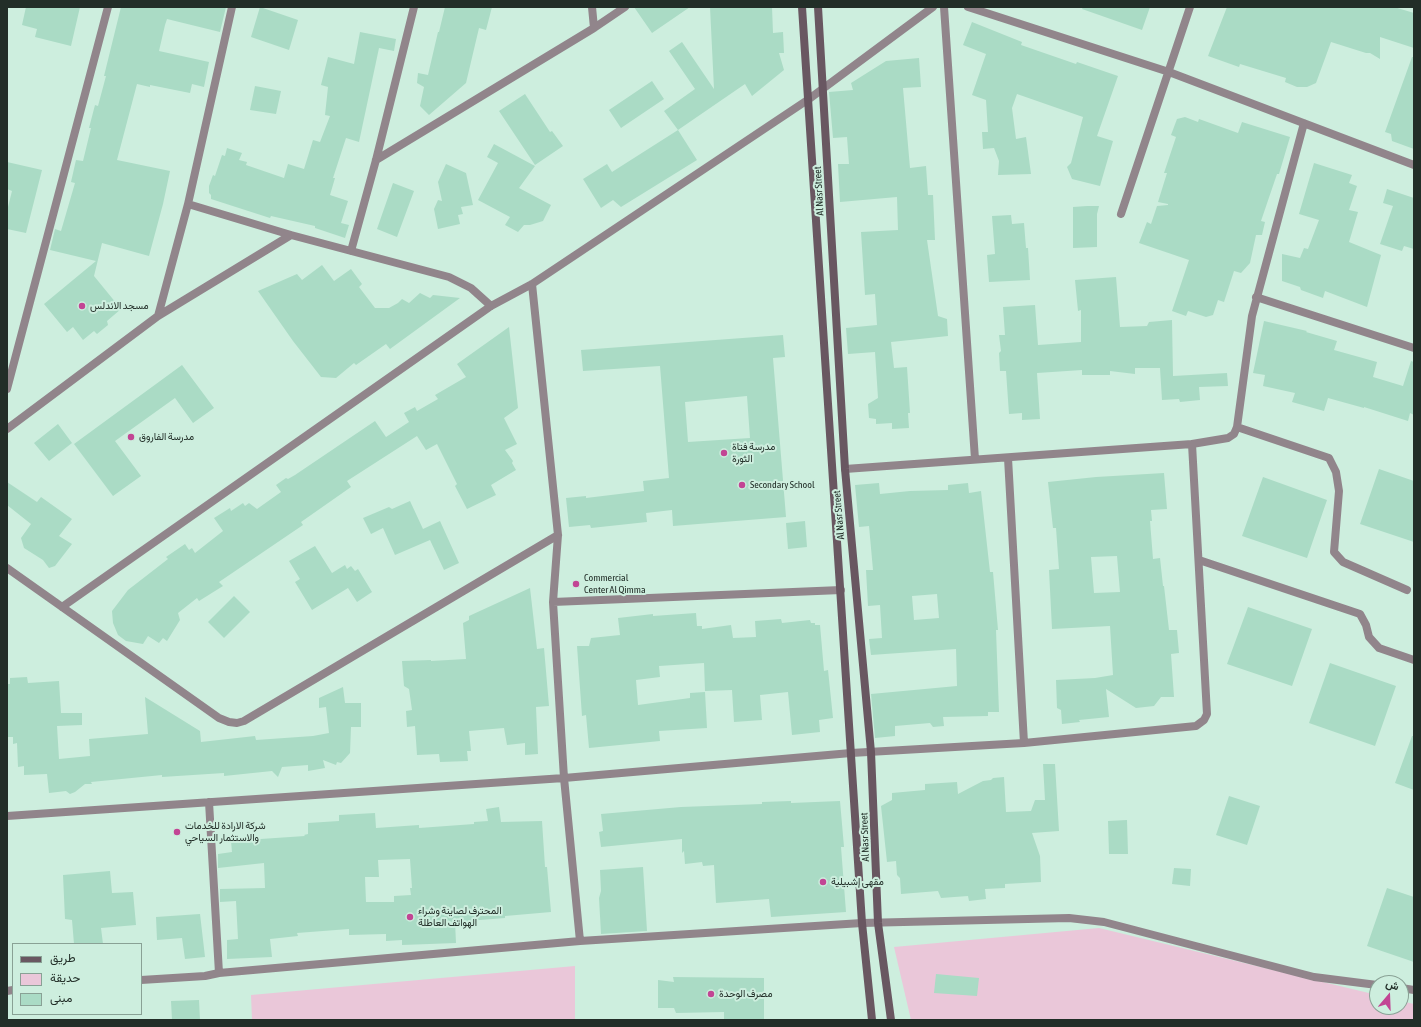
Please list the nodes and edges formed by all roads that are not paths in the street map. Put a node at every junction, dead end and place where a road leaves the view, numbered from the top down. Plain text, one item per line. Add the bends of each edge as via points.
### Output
1 (108, 7) edge
2 (232, 7) edge
3 (414, 7) edge
4 (592, 7) edge
5 (625, 7) edge
6 (802, 7) edge
7 (818, 7) edge
8 (933, 7) edge
9 (944, 7) edge
10 (968, 7) edge
11 (1190, 7) edge
12 (594, 28) junction
13 (1169, 72) junction
14 (823, 88) junction
15 (809, 99) junction
16 (1304, 123) junction
17 (376, 160) junction
18 (1414, 165) edge
19 (188, 204) junction
20 (1121, 214) dead end
21 (290, 235) junction
22 (351, 251) junction
23 (532, 284) junction
24 (1256, 297) junction
25 (491, 306) junction
26 (158, 316) junction
27 (1414, 348) edge
28 (7, 389) edge
29 (1237, 427) junction
30 (7, 429) edge
31 (1192, 444) junction
32 (1008, 458) junction
33 (975, 459) junction
34 (845, 469) junction
35 (558, 535) junction
36 (1199, 560) junction
37 (7, 568) edge
38 (841, 590) junction
39 (1407, 590) dead end
40 (553, 602) junction
41 (62, 607) junction
42 (1414, 660) edge
43 (1024, 743) junction
44 (871, 752) junction
45 (851, 753) junction
46 (564, 778) junction
47 (209, 802) junction
48 (7, 816) edge
49 (862, 923) junction
50 (878, 923) junction
51 (580, 942) junction
52 (219, 973) junction
53 (142, 980) edge
54 (1369, 984) edge
55 (872, 1020) edge
56 (891, 1020) edge

1 - 28 street
2 - 19 street
3 - 17 street
4 - 12 street
5 - 12 street
6 - 15 street, Al Nasr Street
7 - 14 street, Al Nasr Street
8 - 14 street
9 - 33 street
10 - 13 street
11 - 13 street
12 - 17 street
13 - 16 street
13 - 20 street
14 - 15 street
14 - 34 street, Al Nasr Street
15 - 23 street
15 - 38 street, Al Nasr Street
16 - 18 street
16 - 24 street
17 - 22 street
19 - 21 street
19 - 26 street
21 - 22 street
21 - 26 street
22 - 25 street via 449,277 471,288
23 - 25 street
23 - 35 street
24 - 27 street
24 - 29 street
25 - 41 street
26 - 30 street
29 - 31 street via 1234,434 1228,438
29 - 39 street via 1329,458 1336,472 1339,491 1334,552 1343,562
31 - 32 street
31 - 36 street
32 - 33 street
32 - 43 street
33 - 34 street
34 - 44 street, Al Nasr Street
35 - 40 street
35 - 41 street via 244,721 236,723 219,718
36 - 42 street via 1360,614 1369,637 1379,648
36 - 43 street via 1207,714 1201,724
37 - 41 street
38 - 40 street
38 - 45 street, Al Nasr Street
40 - 46 street
43 - 44 street
44 - 45 street
44 - 50 street, Al Nasr Street
45 - 46 street
45 - 49 street, Al Nasr Street
46 - 47 street
46 - 51 street
47 - 48 street
47 - 52 street
49 - 50 street
49 - 51 street
49 - 55 street, Al Nasr Street
50 - 54 street via 1069,918 1104,922 1314,977
50 - 56 street, Al Nasr Street
51 - 52 street
52 - 53 street

